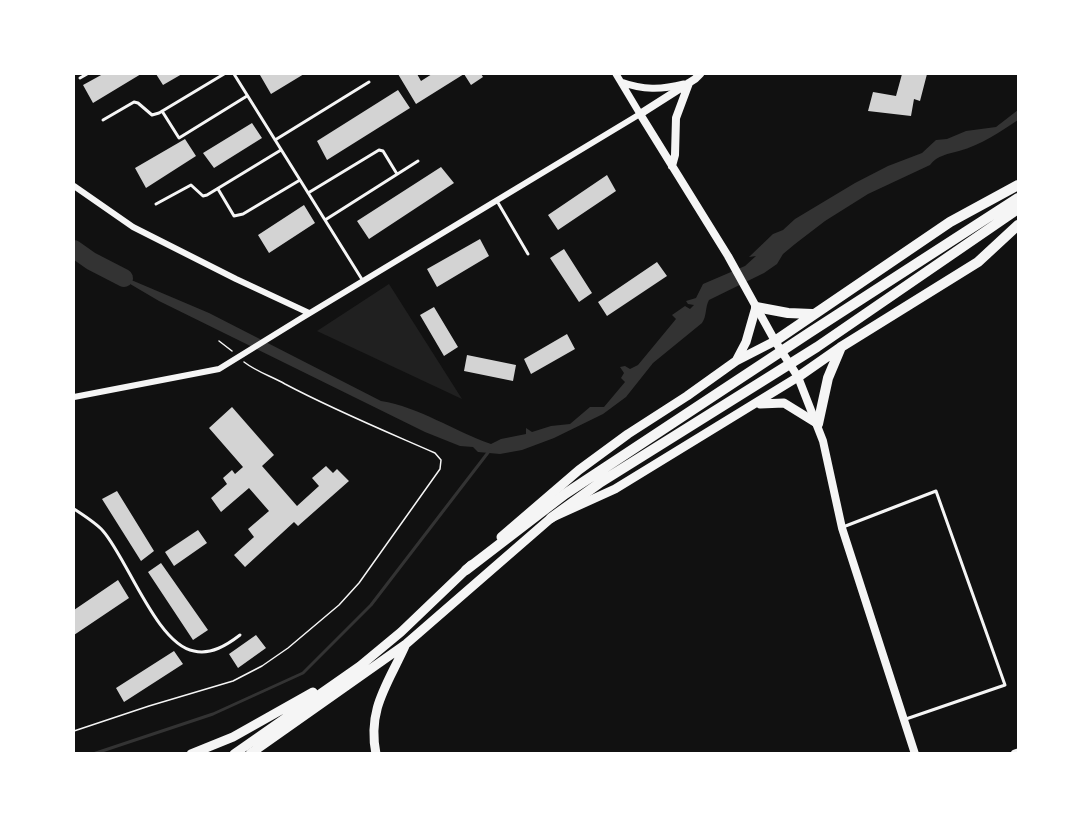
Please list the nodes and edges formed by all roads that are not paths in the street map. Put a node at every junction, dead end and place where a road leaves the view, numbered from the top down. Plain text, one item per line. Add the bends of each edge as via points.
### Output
1 (87, 74) edge
2 (224, 74) edge
3 (234, 74) edge
4 (616, 74) edge
5 (700, 74) edge
6 (80, 78) dead end
7 (369, 82) dead end
8 (621, 82) junction
9 (689, 83) junction
10 (248, 96) junction
11 (162, 111) junction
12 (640, 114) junction
13 (103, 120) dead end
14 (275, 140) junction
15 (281, 150) junction
16 (418, 161) dead end
17 (672, 166) junction
18 (397, 174) junction
19 (300, 180) junction
20 (1018, 185) edge
21 (74, 186) edge
22 (218, 189) junction
23 (308, 193) junction
24 (1018, 198) edge
25 (497, 201) junction
26 (156, 204) dead end
27 (1018, 209) edge
28 (325, 220) junction
29 (1018, 225) edge
30 (528, 254) dead end
31 (363, 281) junction
32 (756, 307) junction
33 (309, 313) junction
34 (812, 314) junction
35 (775, 341) junction
36 (842, 347) junction
37 (736, 361) junction
38 (798, 377) junction
39 (74, 396) edge
40 (757, 404) junction
41 (818, 424) junction
42 (74, 509) edge
43 (551, 518) junction
44 (842, 528) junction
45 (466, 570) junction
46 (240, 635) dead end
47 (406, 644) junction
48 (360, 666) junction
49 (904, 720) junction
50 (191, 753) edge
51 (234, 753) edge
52 (250, 753) edge
53 (376, 753) edge
54 (915, 753) edge

1 - 6 lane
2 - 11 lane
3 - 10 lane
4 - 8 street
5 - 9 main road
7 - 14 lane
8 - 9 street via 648,89
8 - 12 street
9 - 12 main road
9 - 17 main road via 676,118
10 - 11 lane via 179,138
10 - 14 lane
11 - 13 lane via 152,115 134,102
12 - 17 main road
12 - 25 street
14 - 15 lane
15 - 19 lane
15 - 22 lane
16 - 18 lane
17 - 32 main road
18 - 23 lane via 379,150
18 - 28 lane
19 - 22 lane via 234,216
19 - 23 lane
20 - 34 highway via 950,222
21 - 33 street via 133,227
22 - 26 lane via 203,196 188,186
23 - 28 lane
24 - 45 highway via 565,494
25 - 30 lane
25 - 31 street
27 - 43 highway via 817,347
28 - 31 lane
29 - 36 highway via 978,262
31 - 33 street
32 - 34 highway
32 - 35 main road
32 - 37 highway
33 - 39 street via 219,369
34 - 35 highway
35 - 37 highway
35 - 38 main road
36 - 38 highway
36 - 41 highway via 828,378
37 - 45 highway via 579,470
38 - 40 highway
38 - 41 main road
40 - 41 highway via 784,403
40 - 43 highway via 615,489
41 - 44 main road
42 - 46 lane via 103,531 168,637 192,651 210,651
43 - 47 highway
44 - 49 main road
44 - 49 lane via 936,491 1005,685
45 - 48 highway
47 - 52 highway
47 - 53 highway via 378,704 373,738
48 - 50 highway via 233,737
48 - 51 highway
49 - 54 main road

